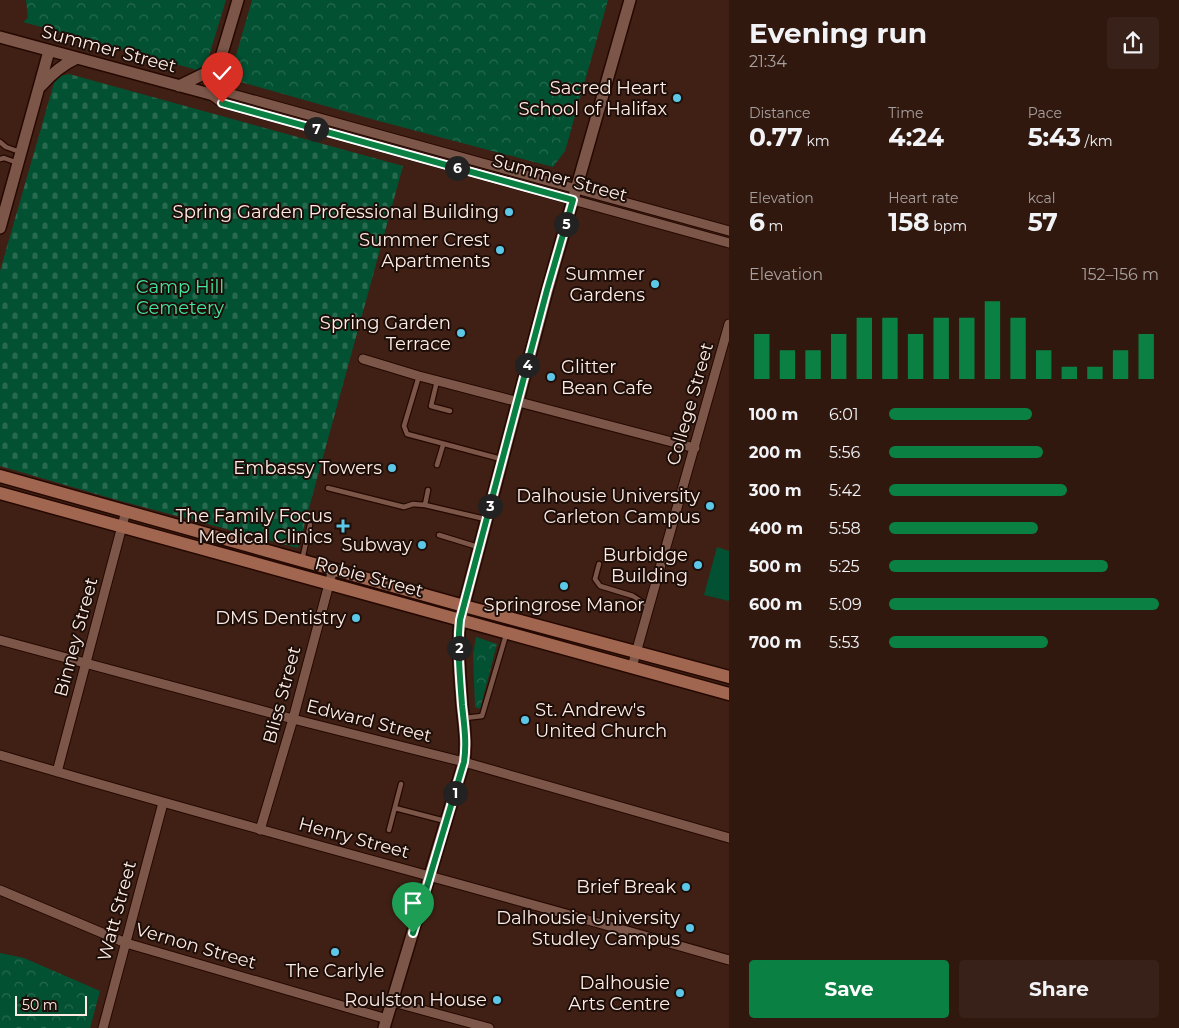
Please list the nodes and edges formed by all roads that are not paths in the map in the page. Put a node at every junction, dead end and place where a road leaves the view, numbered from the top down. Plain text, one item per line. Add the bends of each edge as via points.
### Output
1 (238, 0) edge
2 (630, 0) edge
3 (0, 38) edge
4 (49, 51) junction
5 (77, 58) junction
6 (218, 67) junction
7 (179, 86) junction
8 (39, 89) junction
9 (210, 94) junction
10 (0, 142) edge
11 (20, 157) junction
12 (0, 159) edge
13 (575, 194) junction
14 (0, 228) edge
15 (729, 231) edge
16 (729, 243) edge
17 (729, 324) edge
18 (363, 360) dead end
19 (419, 376) junction
20 (437, 380) junction
21 (517, 401) junction
22 (450, 412) dead end
23 (443, 445) junction
24 (695, 448) junction
25 (502, 460) junction
26 (437, 465) dead end
27 (0, 476) edge
28 (328, 488) dead end
29 (428, 490) dead end
30 (0, 493) edge
31 (425, 505) junction
32 (126, 511) junction
33 (486, 519) junction
34 (310, 525) dead end
35 (122, 527) junction
36 (439, 535) dead end
37 (479, 547) junction
38 (302, 560) junction
39 (599, 564) dead end
40 (332, 568) junction
41 (328, 584) junction
42 (464, 606) junction
43 (649, 607) junction
44 (460, 620) junction
45 (507, 633) junction
46 (0, 640) edge
47 (637, 652) junction
48 (86, 662) junction
49 (632, 667) junction
50 (729, 677) edge
51 (729, 694) edge
52 (464, 718) junction
53 (293, 719) junction
54 (0, 755) edge
55 (464, 762) junction
56 (57, 772) junction
57 (401, 784) dead end
58 (164, 804) junction
59 (395, 808) junction
60 (446, 821) junction
61 (260, 830) junction
62 (389, 830) dead end
63 (729, 838) edge
64 (430, 876) junction
65 (0, 890) edge
66 (126, 943) junction
67 (729, 960) edge
68 (393, 1002) junction
69 (386, 1024) edge
70 (103, 1028) edge
71 (489, 1028) edge

1 - 6 street
2 - 13 street
3 - 4 street, Summer Street
4 - 5 street, Summer Street
4 - 8 street
5 - 7 street, Summer Street
5 - 8 street via 53,72
6 - 7 street
6 - 9 street
7 - 9 street, Summer Street
8 - 11 street
9 - 13 street, Summer Street via 222,103
10 - 11 lane
11 - 12 lane
11 - 14 street
13 - 15 street, Summer Street
13 - 16 street, Summer Street
13 - 21 street
17 - 24 street, College Street
18 - 19 street
19 - 20 street
19 - 23 lane via 404,426 412,437
20 - 21 street
20 - 22 lane via 431,406
21 - 24 street
21 - 25 street
23 - 25 lane
23 - 26 lane
24 - 43 street, College Street
25 - 33 street
27 - 32 main road, Robie Street
28 - 31 lane via 404,508 413,504
29 - 31 lane
30 - 35 main road, Robie Street
31 - 33 lane
32 - 35 street, Binney Street
32 - 38 main road, Robie Street
33 - 37 street
34 - 38 lane
35 - 41 main road, Robie Street
35 - 48 street, Binney Street
36 - 37 lane
37 - 42 street
38 - 40 main road, Robie Street
39 - 43 lane via 595,579 600,586 633,596
40 - 41 street, Bliss Street
40 - 42 main road, Robie Street
41 - 44 main road, Robie Street
41 - 53 street, Bliss Street
42 - 44 street
42 - 47 main road, Robie Street
43 - 47 street, College Street
44 - 45 main road, Robie Street
44 - 52 street
45 - 49 main road, Robie Street
45 - 52 lane via 482,716
46 - 48 street, Edward Street
47 - 49 street, College Street
47 - 50 main road, Robie Street
48 - 53 street, Edward Street
48 - 56 street, Binney Street
49 - 51 main road, Robie Street
52 - 55 street
53 - 55 street, Edward Street
53 - 61 street, Bliss Street
54 - 56 street, Henry Street
55 - 60 street
55 - 63 street, Edward Street
56 - 58 street, Henry Street
57 - 59 lane
58 - 61 street, Henry Street
58 - 66 street, Watt Street
59 - 60 lane
59 - 62 lane
60 - 64 street
61 - 64 street, Henry Street
64 - 67 street, Henry Street
64 - 68 street
65 - 66 street, Vernon Street
66 - 69 street, Vernon Street
66 - 70 street, Watt Street
68 - 69 street
68 - 71 street

